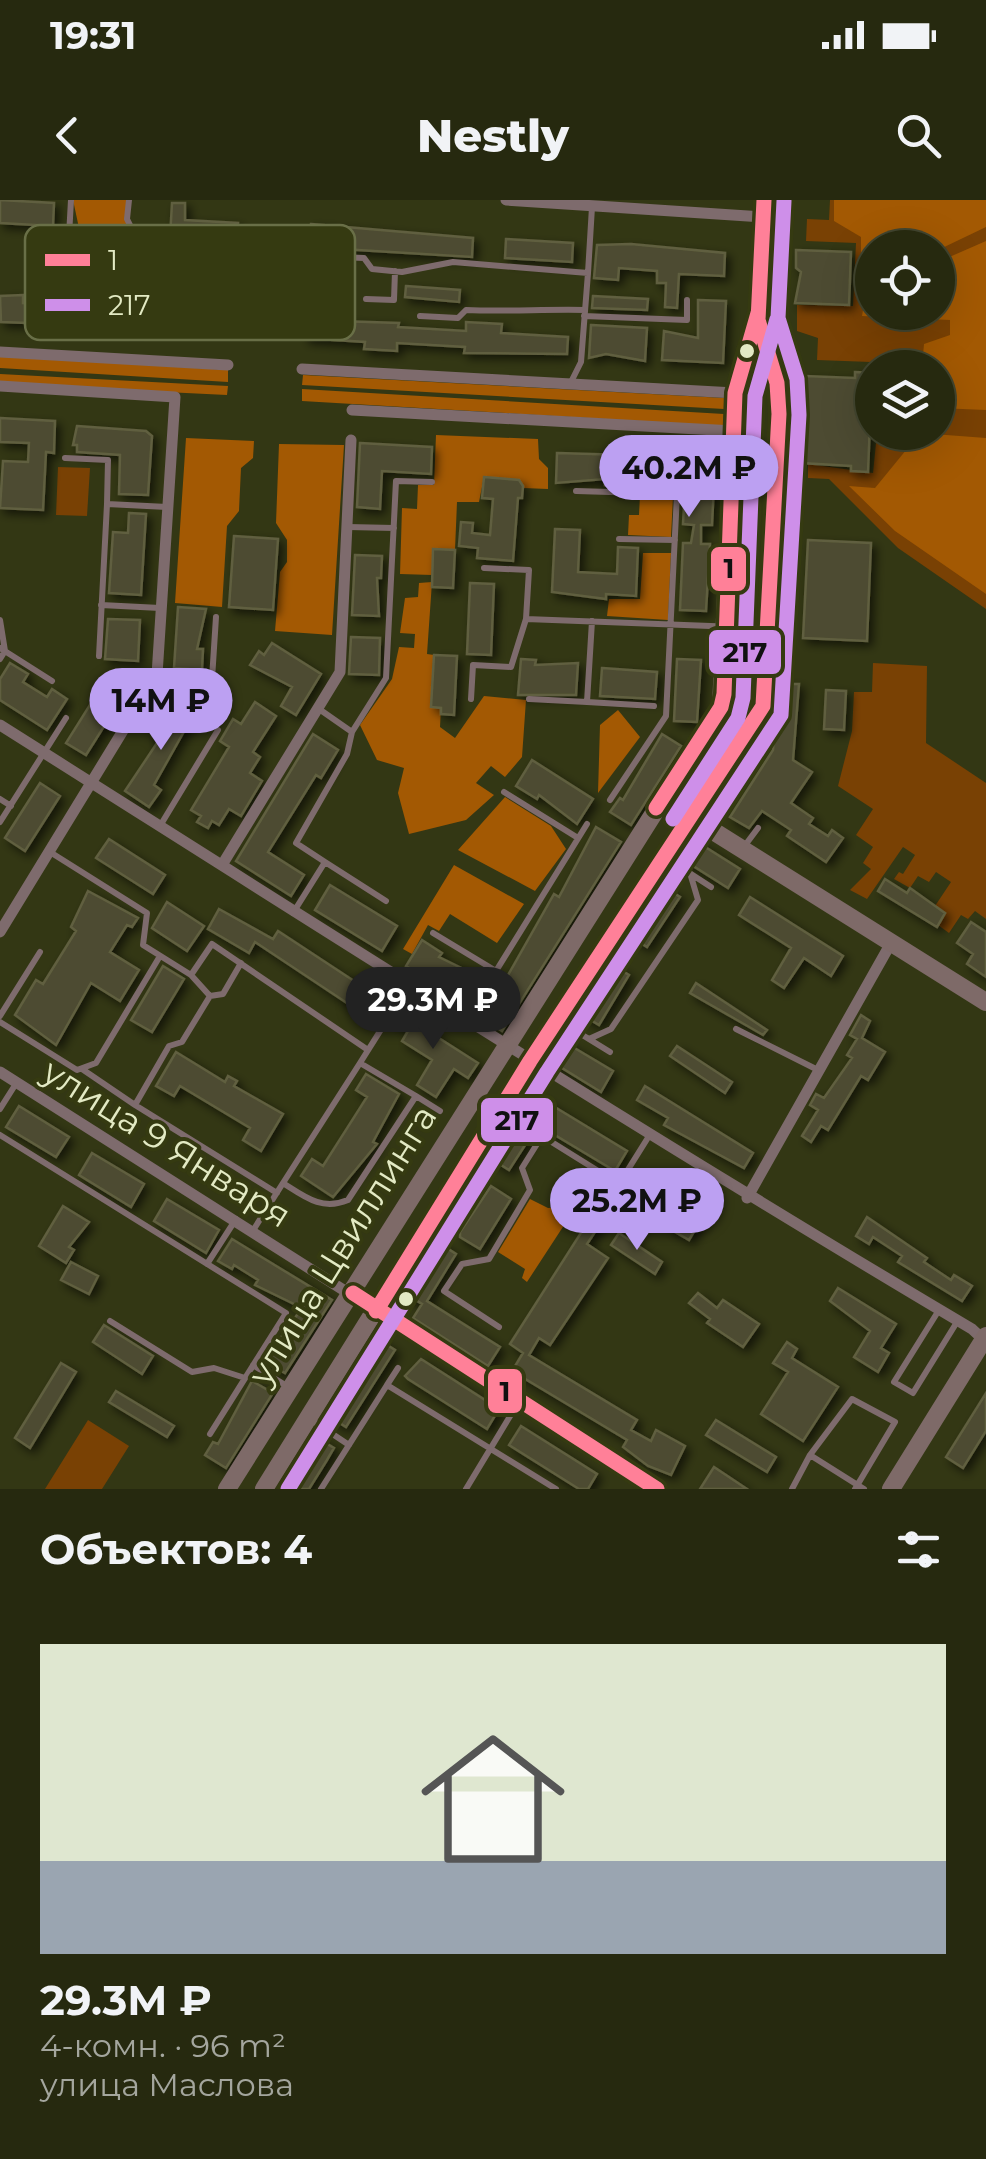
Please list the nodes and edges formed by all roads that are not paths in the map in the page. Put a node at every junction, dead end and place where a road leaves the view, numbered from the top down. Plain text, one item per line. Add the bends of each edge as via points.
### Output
1 (71, 200) edge
2 (129, 200) edge
3 (506, 200) edge
4 (592, 203) edge
5 (764, 209) edge
6 (70, 225) edge
7 (131, 225) edge
8 (355, 258) edge
9 (395, 271) junction
10 (588, 273) junction
11 (366, 299) dead end
12 (687, 300) dead end
13 (584, 313) junction
14 (420, 316) dead end
15 (758, 320) junction
16 (0, 352) edge
17 (228, 365) dead end
18 (302, 369) dead end
19 (570, 384) junction
20 (0, 386) edge
21 (735, 393) junction
22 (352, 410) dead end
23 (734, 431) junction
24 (351, 440) dead end
25 (65, 458) dead end
26 (776, 474) junction
27 (432, 482) dead end
28 (576, 490) dead end
29 (107, 504) junction
30 (168, 507) junction
31 (347, 526) junction
32 (394, 528) junction
33 (618, 539) dead end
34 (675, 540) junction
35 (484, 568) dead end
36 (102, 605) junction
37 (162, 608) junction
38 (216, 617) dead end
39 (526, 619) junction
40 (0, 620) edge
41 (592, 621) junction
42 (672, 624) junction
43 (726, 627) junction
44 (769, 638) junction
45 (2, 653) edge
46 (99, 656) dead end
47 (157, 675) junction
48 (52, 681) dead end
49 (471, 699) dead end
50 (529, 699) dead end
51 (587, 702) junction
52 (654, 706) dead end
53 (318, 708) junction
54 (66, 718) dead end
55 (0, 725) edge
56 (218, 730) dead end
57 (352, 732) junction
58 (44, 753) junction
59 (92, 783) junction
60 (504, 792) dead end
61 (0, 799) edge
62 (662, 799) junction
63 (610, 800) dead end
64 (10, 806) junction
65 (690, 816) junction
66 (0, 822) edge
67 (587, 824) dead end
68 (160, 826) junction
69 (758, 828) dead end
70 (578, 838) junction
71 (742, 848) junction
72 (50, 852) junction
73 (664, 857) junction
74 (325, 862) junction
75 (222, 866) junction
76 (690, 874) junction
77 (711, 887) dead end
78 (386, 901) dead end
79 (292, 914) junction
80 (0, 932) edge
81 (433, 933) dead end
82 (891, 942) junction
83 (40, 952) dead end
84 (160, 956) junction
85 (241, 963) junction
86 (496, 971) junction
87 (191, 975) junction
88 (409, 985) junction
89 (210, 996) junction
90 (986, 1002) edge
91 (0, 1018) edge
92 (557, 1020) junction
93 (466, 1021) junction
94 (736, 1029) dead end
95 (589, 1039) junction
96 (505, 1046) junction
97 (368, 1050) junction
98 (610, 1052) dead end
99 (530, 1061) junction
100 (360, 1063) junction
101 (81, 1068) junction
102 (819, 1071) junction
103 (0, 1072) edge
104 (17, 1082) junction
105 (416, 1096) junction
106 (135, 1105) junction
107 (0, 1110) edge
108 (440, 1110) dead end
109 (0, 1135) edge
110 (649, 1136) junction
111 (283, 1183) junction
112 (277, 1192) junction
113 (747, 1198) junction
114 (237, 1218) junction
115 (254, 1229) junction
116 (207, 1264) junction
117 (351, 1291) junction
118 (939, 1310) junction
119 (376, 1311) junction
120 (110, 1320) dead end
121 (958, 1320) junction
122 (499, 1326) dead end
123 (985, 1340) edge
124 (253, 1365) junction
125 (398, 1368) dead end
126 (245, 1378) junction
127 (387, 1385) junction
128 (291, 1388) junction
129 (519, 1402) junction
130 (309, 1418) junction
131 (210, 1434) dead end
132 (349, 1444) junction
133 (490, 1448) junction
134 (810, 1455) junction
135 (859, 1488) edge
136 (227, 1489) edge
137 (264, 1489) edge
138 (321, 1489) edge
139 (466, 1489) edge
140 (556, 1489) edge
141 (657, 1489) edge
142 (792, 1489) edge
143 (891, 1489) edge

1 - 6 lane
2 - 7 lane
3 - 4 street
4 - 5 street
4 - 10 lane
5 - 15 street, улица Цвиллинга
8 - 9 lane via 364,258 372,270
9 - 10 lane via 453,262
9 - 11 lane via 394,300
10 - 13 lane
12 - 13 lane via 687,320
13 - 14 lane via 519,308 466,310 458,318
13 - 19 lane via 581,362
15 - 21 street, улица Цвиллинга
15 - 26 street, улица Цвиллинга via 777,383
16 - 17 street
18 - 19 street
19 - 21 street
20 - 30 street via 175,397
21 - 23 street, улица Цвиллинга
22 - 23 street
23 - 43 street, улица Цвиллинга
24 - 31 street
25 - 29 lane via 108,460
26 - 44 street, улица Цвиллинга
26 - 44 lane via 796,476 789,648
27 - 32 lane via 396,480
28 - 34 lane via 677,494
29 - 30 lane
29 - 36 lane
30 - 37 street
31 - 32 lane
31 - 53 street via 340,672
32 - 57 lane via 386,678
33 - 34 lane
34 - 42 lane
35 - 39 lane via 529,570
36 - 37 lane
36 - 46 lane
37 - 47 street
38 - 47 lane via 212,679
39 - 41 lane
39 - 49 lane via 511,667 473,665
40 - 45 lane
41 - 42 lane
41 - 51 lane
42 - 43 lane
42 - 63 lane via 666,716
43 - 44 lane
43 - 62 street, улица Цвиллинга via 721,707
44 - 65 street, улица Цвиллинга via 763,706
45 - 48 lane
47 - 59 street
50 - 51 lane
51 - 52 lane
53 - 57 lane
53 - 75 street
54 - 58 lane
55 - 58 street
56 - 68 lane
57 - 74 lane via 296,843
58 - 59 street
58 - 64 lane
59 - 68 street
59 - 72 street
60 - 70 lane
61 - 64 lane
62 - 65 street
62 - 96 street, улица Цвиллинга
64 - 66 lane
65 - 71 street
65 - 73 street, улица Цвиллинга
67 - 70 lane
68 - 75 street
69 - 71 lane
70 - 86 lane
71 - 82 street
72 - 80 street
72 - 84 lane via 147,913 143,945
73 - 76 lane
73 - 92 street, улица Цвиллинга
74 - 78 lane
74 - 79 lane
75 - 79 street
76 - 77 lane
76 - 95 lane via 698,900 611,1029
79 - 88 street
81 - 86 lane
82 - 90 street
82 - 102 street
83 - 91 lane
84 - 87 lane
84 - 101 lane via 96,1063
85 - 87 lane via 212,944
85 - 89 lane via 223,994
85 - 97 lane
86 - 93 lane
87 - 89 lane
88 - 93 street
88 - 97 lane
89 - 106 lane
91 - 101 lane
92 - 95 lane
92 - 99 street, улица Цвиллинга
93 - 96 street
94 - 102 lane
95 - 98 lane
96 - 99 street
96 - 117 street, улица Цвиллинга
97 - 100 lane
99 - 110 street
99 - 119 street, улица Цвиллинга
100 - 105 lane
100 - 111 lane
101 - 106 lane
102 - 113 street
103 - 104 street, улица 9 Января
104 - 107 lane
104 - 114 street, улица 9 Января
105 - 108 lane
105 - 111 lane via 348,1200 314,1203
106 - 112 lane
109 - 116 lane
110 - 113 street
110 - 122 lane via 620,1184 542,1136 522,1168 530,1190 488,1259 462,1264 444,1291
111 - 112 lane
112 - 115 lane
113 - 118 street
114 - 115 street, улица 9 Января
114 - 116 lane
115 - 117 street, улица 9 Января
116 - 124 lane via 286,1313
117 - 119 street, улица 9 Января
117 - 128 street, улица Цвиллинга
118 - 121 street
118 - 121 lane via 894,1382 912,1393
119 - 129 street, улица 9 Января
119 - 130 street, улица Цвиллинга
120 - 126 lane via 192,1372 214,1368
121 - 123 street
123 - 143 street
124 - 126 lane
124 - 128 lane
125 - 127 lane
126 - 131 lane
127 - 132 lane
127 - 133 lane
128 - 136 street, улица Цвиллинга
129 - 133 lane
129 - 141 street, улица 9 Января
130 - 132 lane
130 - 137 street, улица Цвиллинга
132 - 138 lane
133 - 139 lane
133 - 140 lane
134 - 135 lane
134 - 135 lane via 852,1399 895,1422
134 - 142 lane

